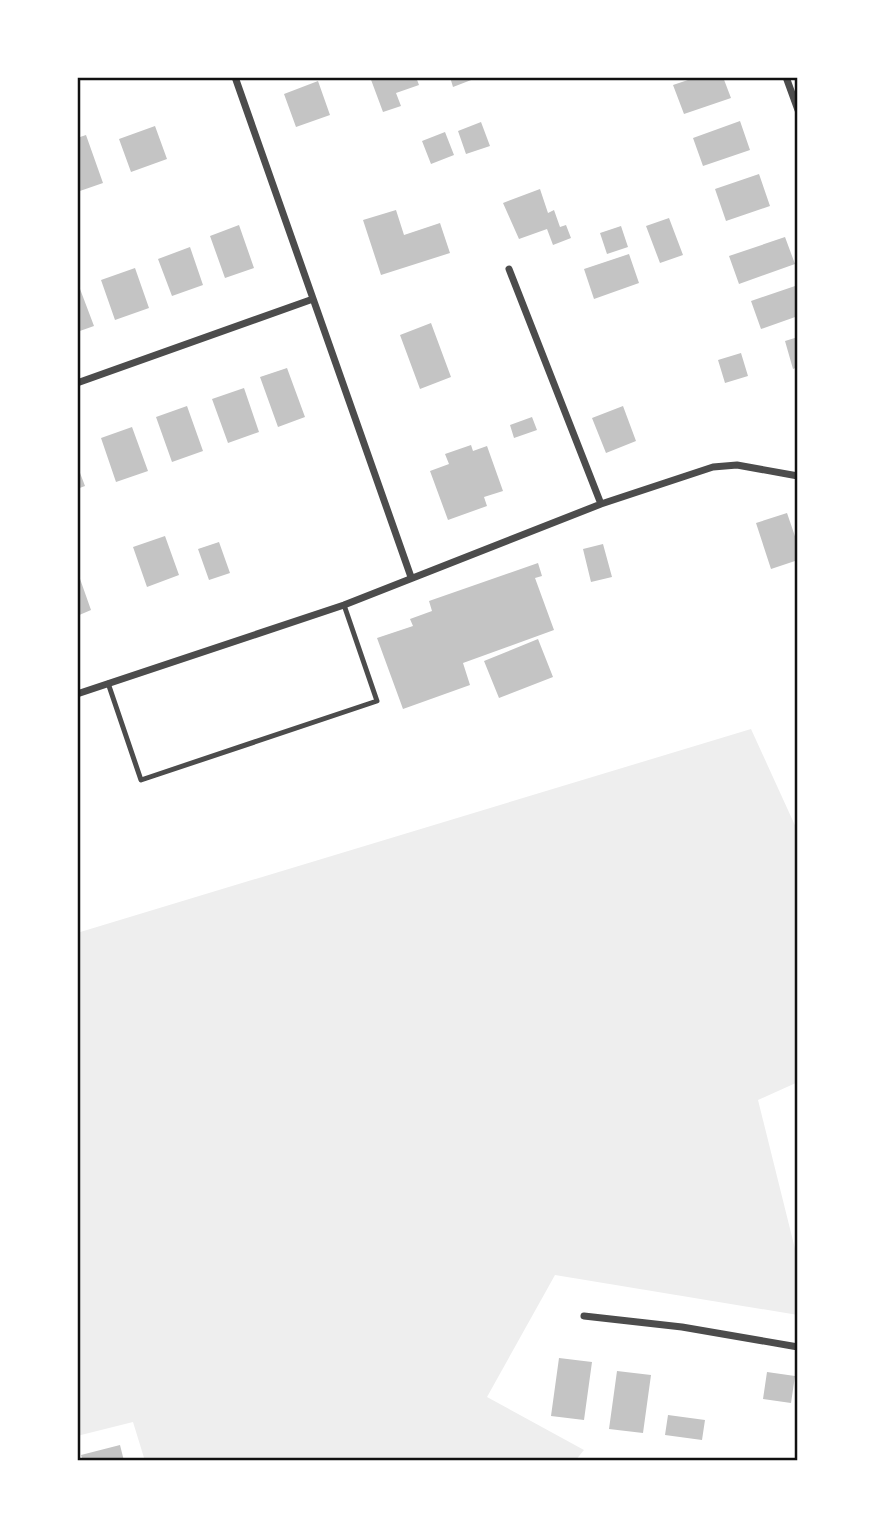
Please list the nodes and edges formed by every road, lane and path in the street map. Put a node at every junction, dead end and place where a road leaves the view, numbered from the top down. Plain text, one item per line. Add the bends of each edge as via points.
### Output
1 (234, 77) edge
2 (786, 77) edge
3 (798, 110) edge
4 (509, 269) dead end
5 (313, 299) junction
6 (77, 383) edge
7 (798, 476) edge
8 (601, 504) junction
9 (411, 577) junction
10 (344, 605) junction
11 (108, 683) junction
12 (77, 694) edge
13 (584, 1316) dead end
14 (798, 1347) edge

1 - 5 street
2 - 3 street
4 - 8 street
5 - 6 street
5 - 9 street
7 - 8 street via 737,465 713,467
8 - 9 street
9 - 10 street
10 - 11 street
10 - 11 lane via 377,701 141,780
11 - 12 street
13 - 14 street

